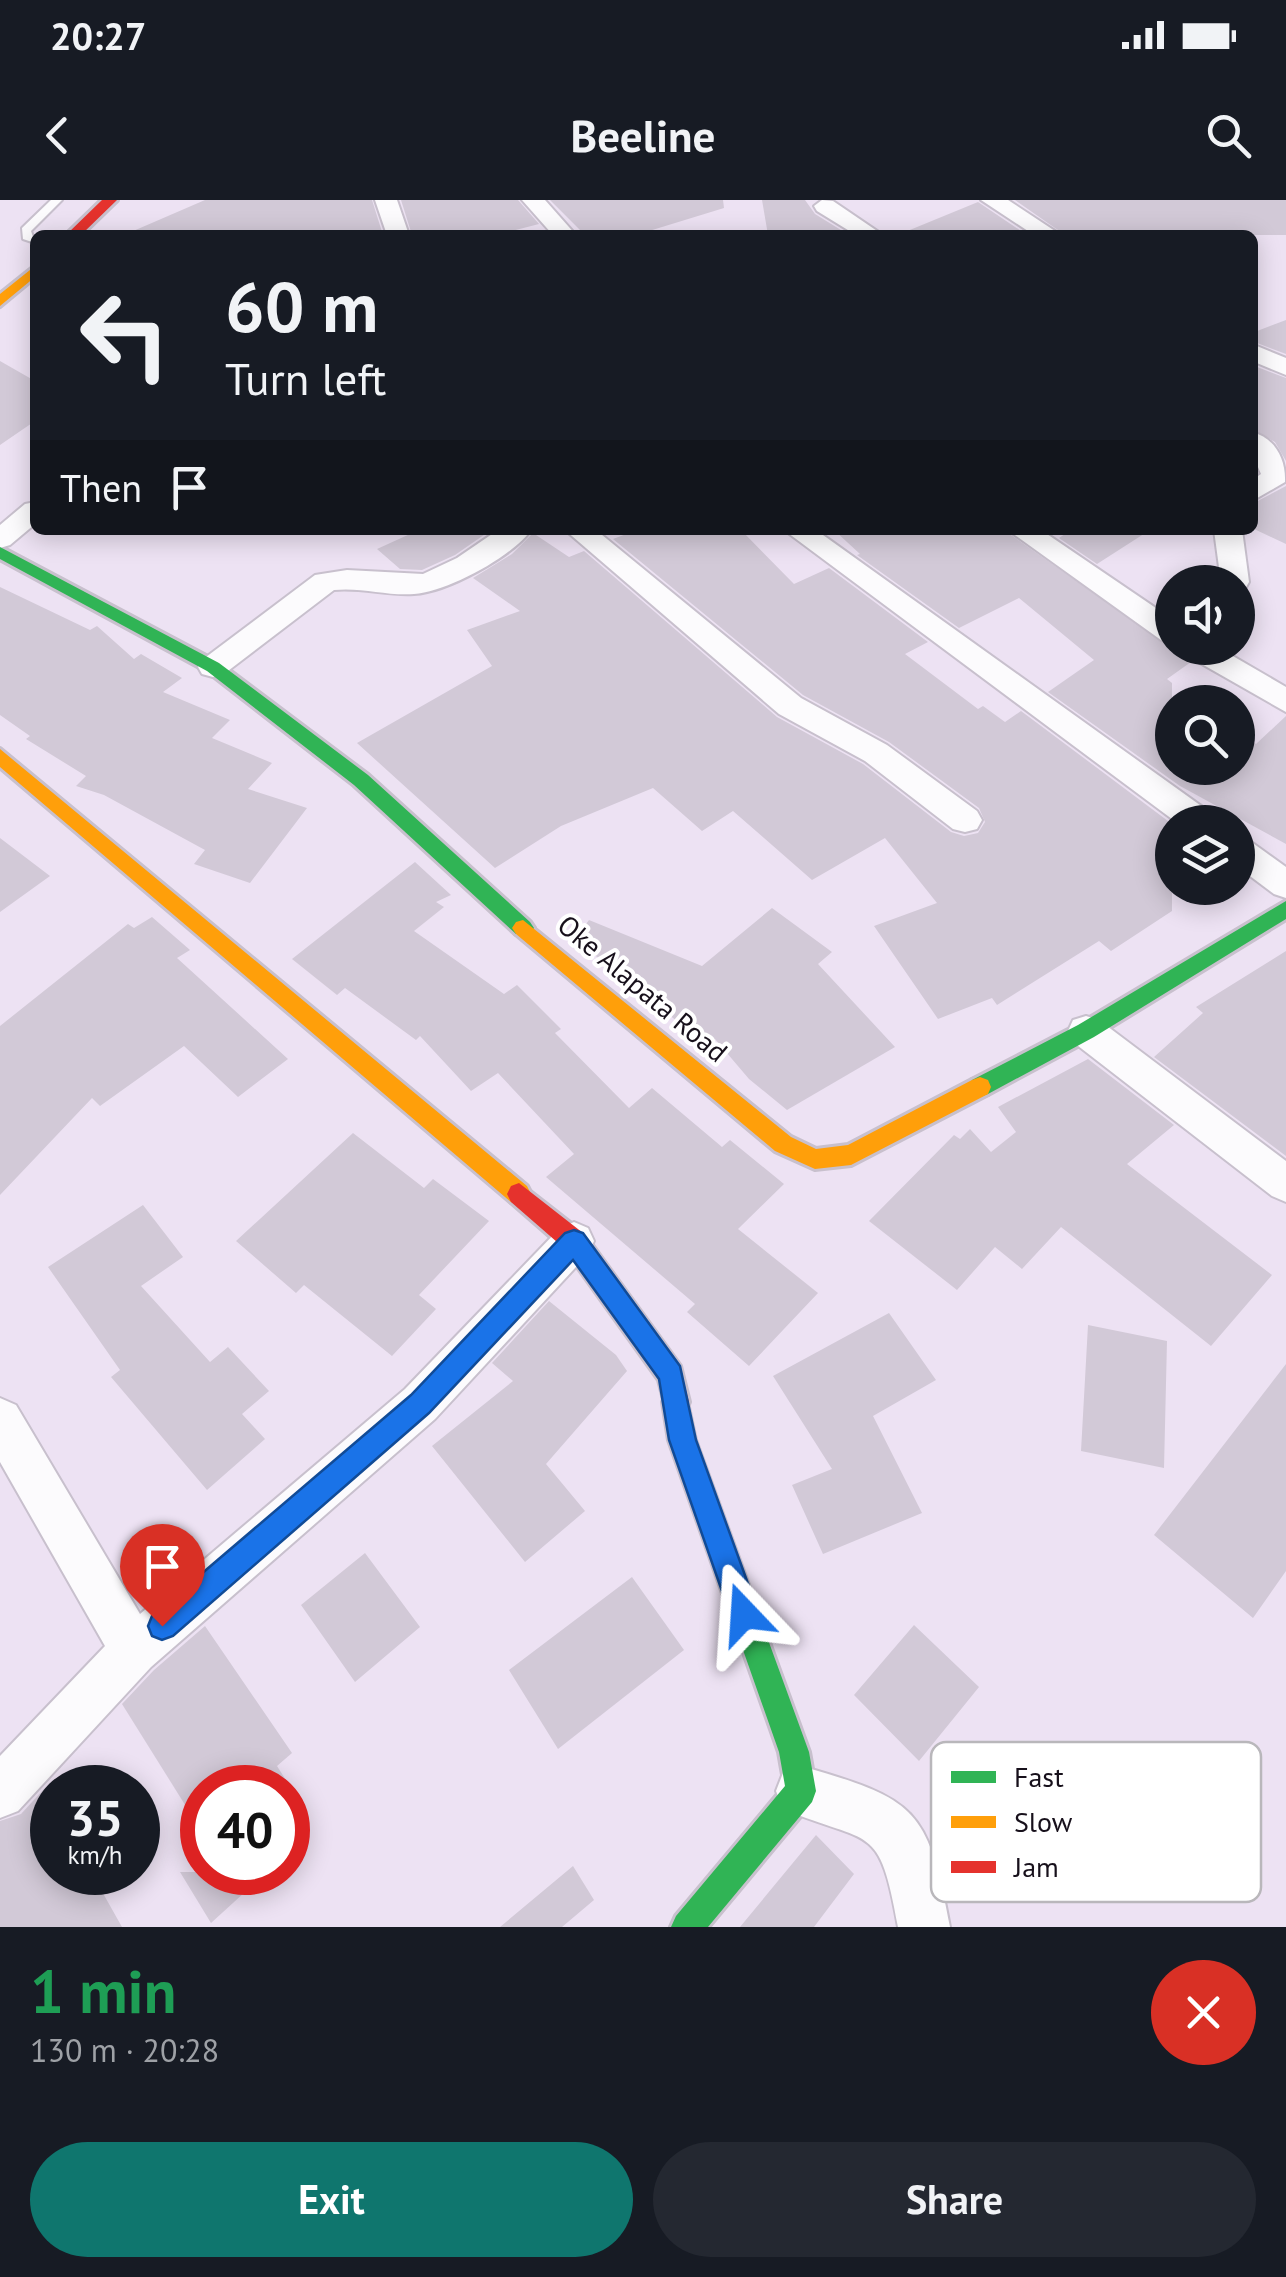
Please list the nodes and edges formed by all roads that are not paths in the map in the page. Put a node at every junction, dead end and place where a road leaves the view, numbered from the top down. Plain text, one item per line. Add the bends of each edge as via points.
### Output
1 (57, 200) edge
2 (110, 200) edge
3 (386, 200) edge
4 (533, 200) edge
5 (992, 200) edge
6 (825, 206) dead end
7 (79, 230) edge
8 (396, 230) edge
9 (560, 230) edge
10 (864, 230) edge
11 (1042, 230) edge
12 (30, 238) edge
13 (30, 275) edge
14 (0, 302) edge
15 (1258, 354) edge
16 (1286, 367) edge
17 (1258, 445) edge
18 (1258, 489) edge
19 (30, 514) edge
20 (509, 535) edge
21 (585, 535) edge
22 (805, 535) edge
23 (1030, 535) edge
24 (1229, 535) edge
25 (0, 539) edge
26 (0, 552) edge
27 (1233, 565) edge
28 (1155, 618) edge
29 (1225, 665) edge
30 (213, 667) junction
31 (1286, 701) edge
32 (0, 756) edge
33 (1176, 805) edge
34 (965, 820) dead end
35 (1255, 862) edge
36 (1286, 885) edge
37 (1286, 910) edge
38 (1086, 1031) junction
39 (1286, 1184) edge
40 (574, 1241) junction
41 (0, 1420) edge
42 (134, 1650) junction
43 (801, 1791) junction
44 (0, 1793) edge
45 (687, 1927) edge
46 (924, 1927) edge

1 - 12 lane via 26,230
2 - 7 main road
3 - 8 street
4 - 9 street
5 - 11 street
6 - 10 street
13 - 14 main road
15 - 16 street
17 - 18 street via 1275,476
19 - 25 street
20 - 30 street via 431,582 324,582
21 - 34 street via 790,706 876,752
22 - 33 street
23 - 28 street
24 - 27 street
26 - 30 main road, Oke Alapata Road
29 - 31 street
30 - 38 main road, Oke Alapata Road via 360,780 551,952 784,1144 815,1159 852,1154
32 - 40 main road
35 - 36 street
37 - 38 main road, Oke Alapata Road
38 - 39 street
40 - 42 street via 420,1404
40 - 43 main road via 671,1375 682,1440 794,1752
41 - 42 street
42 - 44 street
43 - 45 main road
43 - 46 street via 867,1809 904,1836

